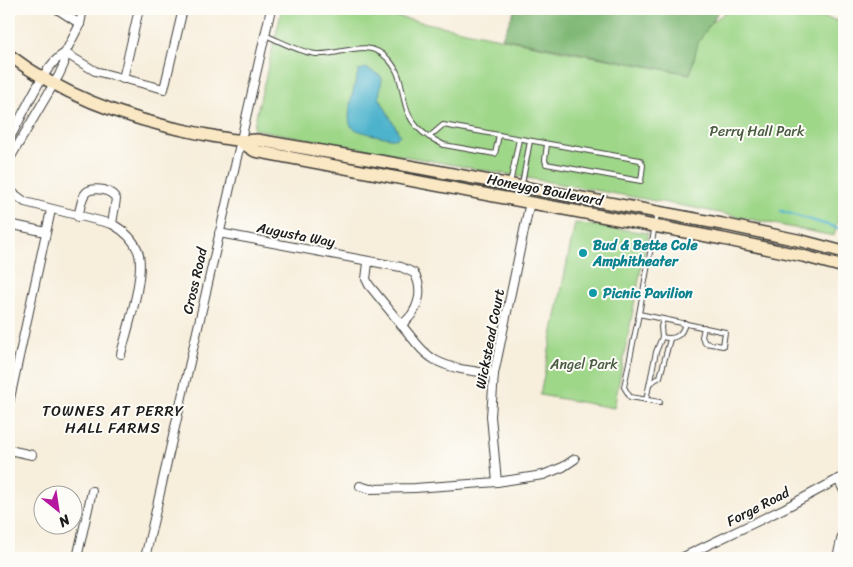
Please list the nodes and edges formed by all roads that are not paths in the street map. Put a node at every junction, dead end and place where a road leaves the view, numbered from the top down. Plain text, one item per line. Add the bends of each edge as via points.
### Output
1 (83, 9) edge
2 (140, 9) edge
3 (183, 9) edge
4 (271, 9) edge
5 (60, 10) edge
6 (80, 24) junction
7 (265, 35) junction
8 (64, 53) junction
9 (9, 55) edge
10 (43, 78) junction
11 (123, 79) junction
12 (54, 84) junction
13 (499, 135) junction
14 (429, 137) junction
15 (9, 139) edge
16 (519, 139) junction
17 (530, 141) junction
18 (241, 142) junction
19 (547, 144) junction
20 (9, 160) edge
21 (516, 186) junction
22 (9, 190) edge
23 (530, 202) junction
24 (52, 210) junction
25 (657, 212) junction
26 (78, 216) junction
27 (9, 224) edge
28 (112, 224) junction
29 (655, 226) junction
30 (46, 232) junction
31 (219, 233) junction
32 (844, 252) edge
33 (368, 263) junction
34 (844, 267) edge
35 (640, 314) junction
36 (663, 319) junction
37 (685, 323) junction
38 (401, 325) junction
39 (704, 327) junction
40 (662, 337) junction
41 (670, 339) junction
42 (121, 354) dead end
43 (494, 374) junction
44 (650, 383) junction
45 (646, 400) junction
46 (660, 402) dead end
47 (9, 403) edge
48 (9, 450) edge
49 (32, 455) dead end
50 (575, 459) dead end
51 (841, 478) edge
52 (497, 482) junction
53 (360, 486) dead end
54 (92, 491) dead end
55 (844, 491) edge
56 (844, 527) edge
57 (77, 558) edge
58 (146, 558) edge
59 (681, 558) edge
60 (837, 558) edge

1 - 6 street
2 - 11 street
3 - 11 street via 164,89
4 - 7 street, Cross Road
5 - 6 street
6 - 8 street
7 - 14 lane via 317,54 354,48 377,51 388,59 398,74 408,116
7 - 18 street, Cross Road
8 - 10 street via 57,57
8 - 11 street via 96,71
8 - 12 street via 64,64
9 - 10 main road, Honeygo Boulevard
10 - 12 main road, Honeygo Boulevard
10 - 15 street
12 - 18 main road, Honeygo Boulevard via 117,112 152,123
12 - 20 street
13 - 14 lane via 443,125
13 - 14 lane via 495,154 444,145
13 - 16 lane
16 - 17 lane
16 - 21 lane
17 - 19 lane
17 - 21 lane
18 - 21 main road, Honeygo Boulevard via 257,140
18 - 23 main road, Honeygo Boulevard via 255,151
18 - 31 street, Cross Road
19 - 19 lane via 546,164 641,181 643,165 640,160
21 - 25 main road, Honeygo Boulevard
22 - 24 street via 25,202
23 - 29 main road, Honeygo Boulevard
23 - 43 street, Wickstead Court
24 - 26 street
24 - 30 street
25 - 29 lane
25 - 32 main road, Honeygo Boulevard
26 - 28 street
26 - 28 street via 87,190 108,191 116,200
27 - 30 street
28 - 42 street via 130,238 139,253 140,263
29 - 34 main road, Honeygo Boulevard
29 - 35 lane
30 - 47 street
31 - 33 street, Augusta Way
31 - 58 street, Cross Road
33 - 38 street via 366,279
33 - 38 street, Augusta Way via 414,272 420,285 416,308
35 - 36 lane
35 - 45 lane via 624,387 630,398
36 - 37 lane
36 - 40 lane
37 - 39 lane
37 - 41 lane via 683,332
38 - 43 street via 435,360
39 - 39 lane via 725,332 723,346 705,343 702,337
40 - 41 lane
40 - 44 lane
41 - 44 lane via 660,377
43 - 52 street, Wickstead Court via 491,416
44 - 45 lane
45 - 46 lane
48 - 49 street
50 - 52 street via 543,475
51 - 55 street
51 - 59 street, Forge Road
52 - 53 street via 415,488
54 - 57 street
56 - 60 street

